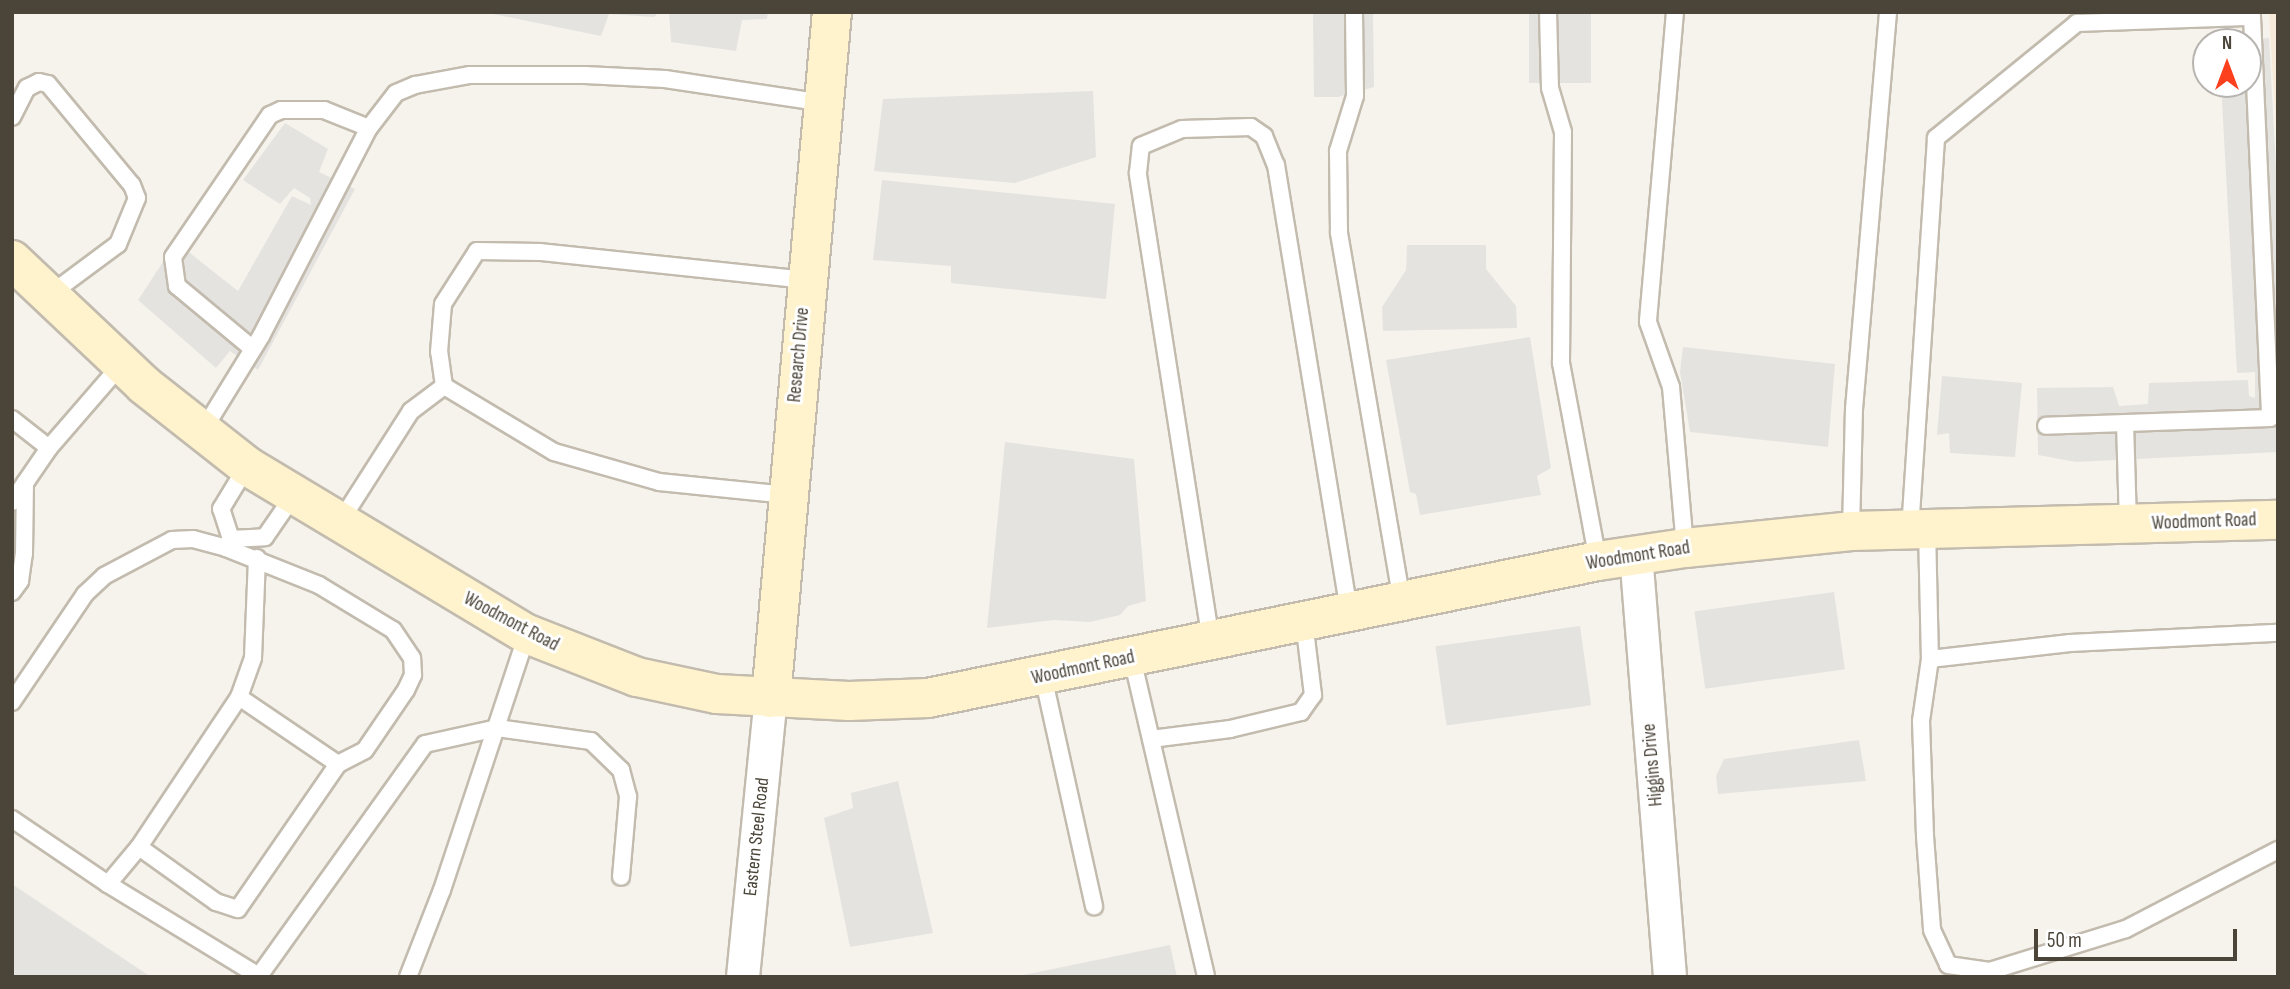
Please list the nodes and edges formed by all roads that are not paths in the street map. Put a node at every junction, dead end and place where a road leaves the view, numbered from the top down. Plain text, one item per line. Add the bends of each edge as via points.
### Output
1 (832, 12) edge
2 (1354, 12) edge
3 (1549, 12) edge
4 (1675, 12) edge
5 (1888, 12) edge
6 (823, 103) junction
7 (12, 117) edge
8 (369, 128) junction
9 (12, 260) edge
10 (806, 280) junction
11 (47, 296) junction
12 (253, 349) junction
13 (121, 365) junction
14 (444, 386) junction
15 (12, 419) edge
16 (2125, 423) junction
17 (2046, 426) dead end
18 (202, 432) junction
19 (49, 448) junction
20 (247, 466) junction
21 (25, 483) junction
22 (294, 494) junction
23 (787, 495) junction
24 (12, 502) edge
25 (2278, 520) edge
26 (340, 523) junction
27 (2128, 524) junction
28 (1918, 529) junction
29 (1851, 531) junction
30 (229, 544) junction
31 (1685, 548) junction
32 (1636, 554) junction
33 (257, 558) junction
34 (1598, 561) junction
35 (12, 592) edge
36 (1402, 602) junction
37 (1349, 613) junction
38 (1304, 622) junction
39 (2278, 633) edge
40 (527, 634) junction
41 (1211, 641) junction
42 (1132, 658) junction
43 (1930, 659) junction
44 (1042, 677) junction
45 (239, 697) junction
46 (771, 698) junction
47 (12, 702) edge
48 (497, 728) junction
49 (1151, 740) junction
50 (338, 764) junction
51 (12, 819) edge
52 (139, 847) junction
53 (2278, 850) edge
54 (621, 877) dead end
55 (108, 884) junction
56 (1094, 906) dead end
57 (1204, 976) edge
58 (408, 977) edge
59 (743, 977) edge
60 (1670, 977) edge

1 - 6 main road, Research Drive
2 - 36 lane via 1355,96 1338,151 1339,233
3 - 34 lane via 1550,88 1563,132 1561,363
4 - 31 lane via 1648,322 1671,387
5 - 29 lane via 1854,410
6 - 8 lane via 665,79 470,75 396,93
6 - 10 main road, Research Drive
7 - 11 lane via 27,88 39,82 48,84 132,185 137,198 118,244
8 - 12 lane
8 - 12 lane via 324,110 281,110 270,116 173,257 177,286
9 - 11 main road, Woodmont Road
10 - 14 lane via 540,252 477,251 443,304 439,352
10 - 23 main road, Research Drive
11 - 13 main road, Woodmont Road
12 - 18 lane
13 - 18 main road, Woodmont Road
13 - 19 lane
14 - 23 lane via 554,452 659,482
14 - 26 lane via 411,411
15 - 19 lane
16 - 17 lane
16 - 27 lane
16 - 28 lane via 2270,418 2252,17 2077,23 1936,138
18 - 20 main road, Woodmont Road
19 - 21 lane
20 - 22 main road, Woodmont Road
20 - 30 lane via 221,509
21 - 24 lane
21 - 35 lane via 24,554 20,581
22 - 26 main road, Woodmont Road
22 - 30 lane via 265,537
23 - 46 main road, Research Drive
25 - 27 main road, Woodmont Road
26 - 40 main road, Woodmont Road
27 - 28 main road, Woodmont Road
28 - 29 main road, Woodmont Road
28 - 43 lane
29 - 31 main road, Woodmont Road
30 - 33 lane
30 - 47 lane via 172,541 104,576 85,594
31 - 32 main road, Woodmont Road
32 - 34 main road, Woodmont Road
32 - 60 street, Higgins Drive
33 - 45 lane via 253,659
33 - 50 lane via 319,585 393,630 412,658 406,690 370,744
34 - 36 main road, Woodmont Road
36 - 37 main road, Woodmont Road
37 - 38 main road, Woodmont Road
37 - 41 lane via 1276,164 1264,136 1251,127 1182,130 1141,146 1138,173
38 - 41 main road, Woodmont Road
38 - 49 lane via 1313,695 1301,712 1230,729
39 - 43 lane via 2070,643
40 - 46 main road, Woodmont Road via 637,677 717,694
40 - 48 lane
41 - 42 main road, Woodmont Road
42 - 44 main road, Woodmont Road
42 - 49 lane
43 - 53 lane via 1921,721 1925,836 1932,930 1948,965 1990,971 2126,929
44 - 46 main road, Woodmont Road via 928,698
44 - 56 lane
45 - 50 lane
45 - 52 lane
46 - 59 street, Eastern Steel Road
48 - 54 lane via 591,741 621,770 628,797
48 - 55 lane via 425,744 260,976
48 - 58 lane
49 - 57 lane
50 - 52 lane via 238,909 216,902
51 - 55 lane
52 - 55 lane

